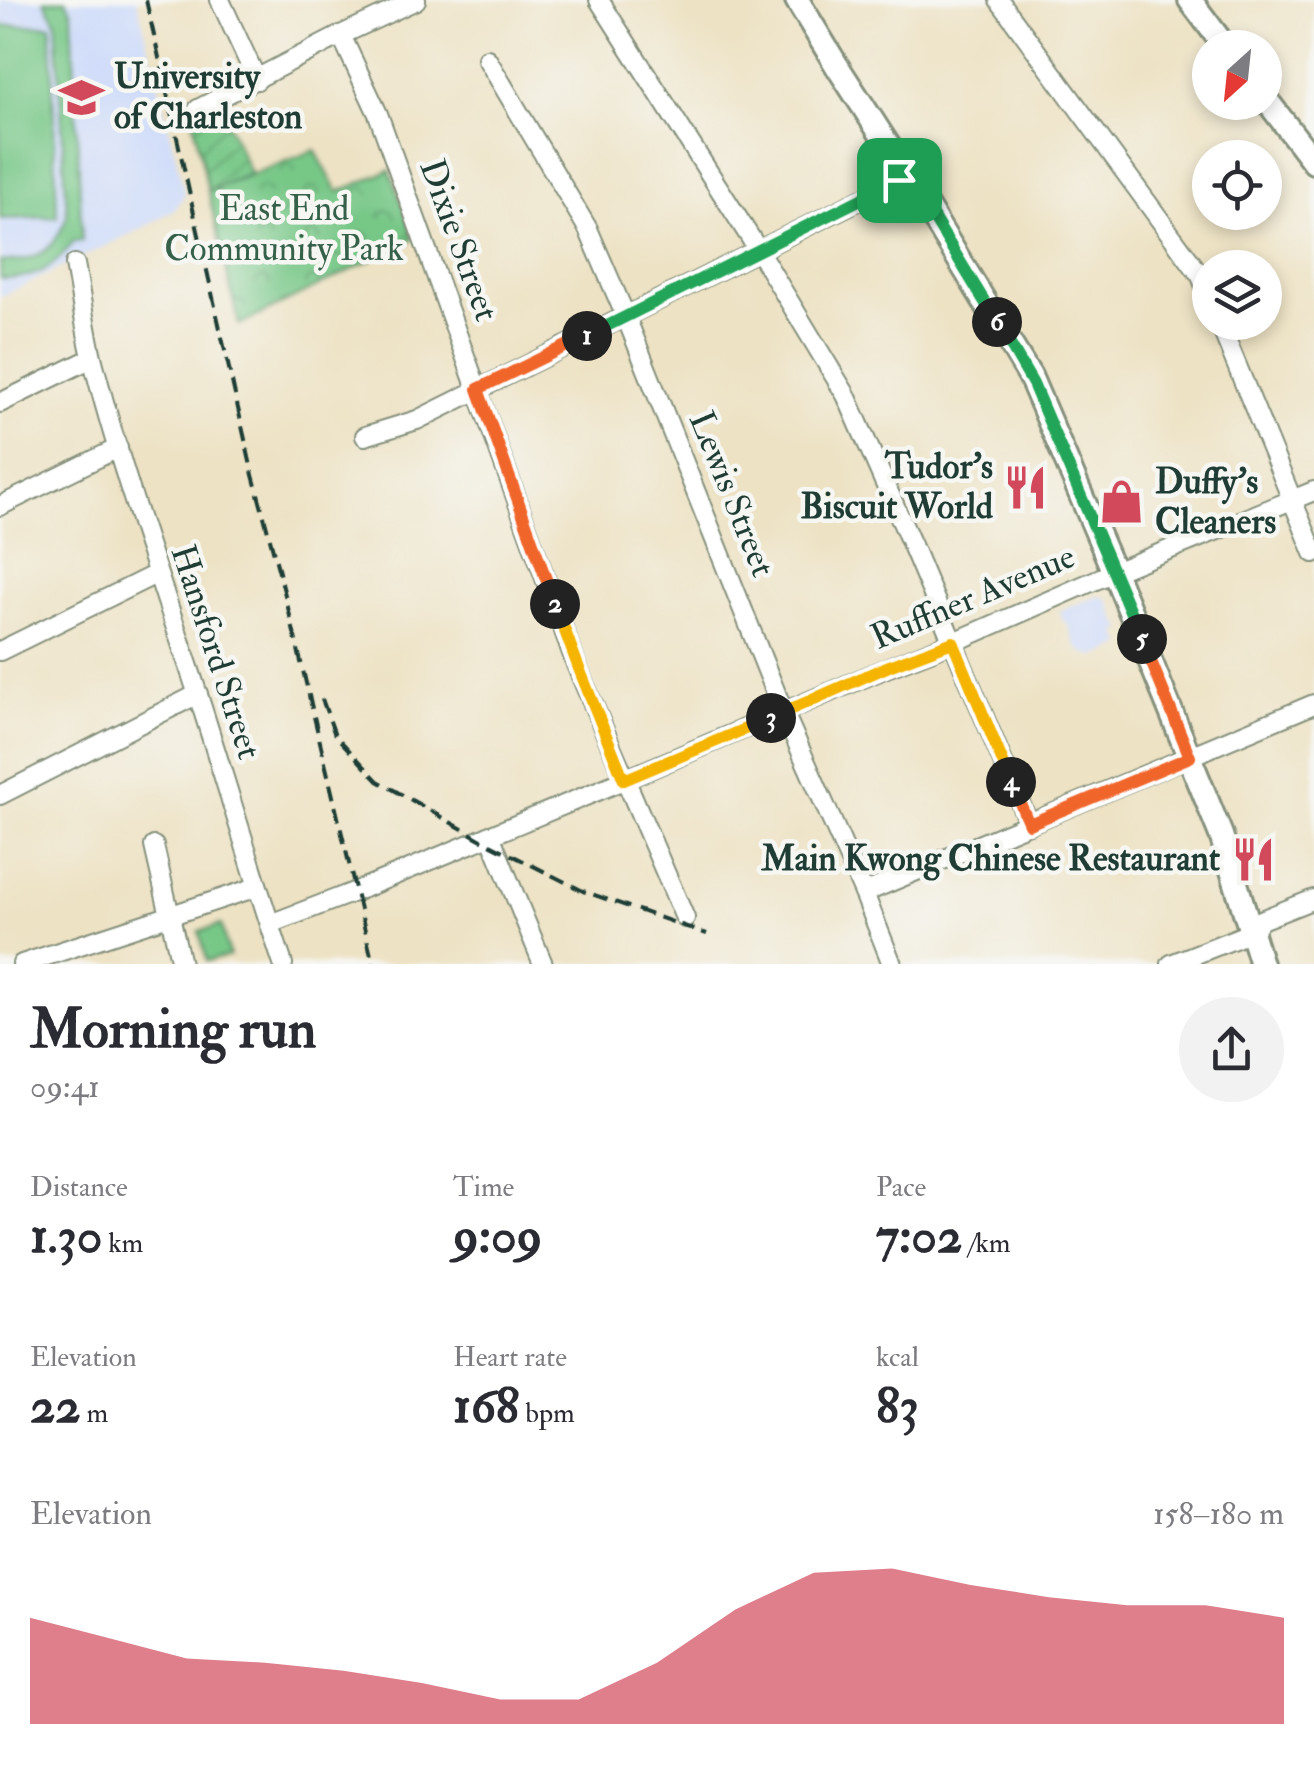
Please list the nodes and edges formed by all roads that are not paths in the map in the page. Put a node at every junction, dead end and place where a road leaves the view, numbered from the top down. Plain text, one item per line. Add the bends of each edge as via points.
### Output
1 (220, 0) edge
2 (416, 0) edge
3 (599, 0) edge
4 (798, 0) edge
5 (999, 0) edge
6 (1190, 0) edge
7 (1212, 30) edge
8 (341, 34) junction
9 (487, 60) dead end
10 (257, 80) junction
11 (198, 109) dead end
12 (1282, 120) edge
13 (1314, 162) edge
14 (908, 176) junction
15 (758, 252) junction
16 (75, 264) dead end
17 (1192, 264) edge
18 (626, 316) junction
19 (1227, 340) edge
20 (92, 358) junction
21 (478, 389) junction
22 (0, 403) edge
23 (365, 436) dead end
24 (118, 448) junction
25 (1314, 492) edge
26 (1291, 501) junction
27 (0, 506) edge
28 (1314, 554) edge
29 (1114, 572) junction
30 (156, 574) junction
31 (953, 642) junction
32 (0, 651) edge
33 (198, 694) junction
34 (1314, 704) edge
35 (784, 713) junction
36 (1190, 757) junction
37 (624, 780) junction
38 (0, 794) edge
39 (1029, 824) junction
40 (490, 835) junction
41 (154, 846) dead end
42 (256, 887) junction
43 (864, 893) junction
44 (1314, 899) edge
45 (169, 916) junction
46 (684, 918) dead end
47 (270, 924) junction
48 (1252, 932) junction
49 (22, 964) edge
50 (181, 964) edge
51 (283, 964) edge
52 (543, 964) edge
53 (892, 964) edge
54 (1171, 964) edge
55 (1261, 964) edge

1 - 10 street
2 - 8 street
3 - 15 street
4 - 14 main road
5 - 17 street
6 - 7 main road
8 - 10 street
8 - 21 street, Dixie Street via 378,114
9 - 18 street, Lewis Street via 588,229
10 - 11 street
12 - 13 main road
14 - 15 street
14 - 29 main road via 1030,376
15 - 18 street
15 - 31 street via 846,395
16 - 20 street, Hansford Street
18 - 21 street
18 - 35 street, Lewis Street
19 - 26 street
20 - 22 street
20 - 24 street, Hansford Street
21 - 23 street via 417,420
21 - 37 street, Dixie Street
24 - 27 street
24 - 30 street, Hansford Street
25 - 26 street, Ruffner Avenue
26 - 28 street
26 - 29 street, Ruffner Avenue
29 - 31 street, Ruffner Avenue
29 - 36 main road
30 - 32 street
30 - 33 street, Hansford Street
31 - 35 street, Ruffner Avenue
31 - 39 street
33 - 38 street
33 - 42 street, Hansford Street
34 - 36 street
35 - 37 street, Ruffner Avenue
35 - 43 street, Lewis Street
36 - 39 street
36 - 48 main road
37 - 40 street, Ruffner Avenue
37 - 46 street, Dixie Street
39 - 43 street
40 - 47 street, Ruffner Avenue
40 - 52 street
41 - 45 street
42 - 45 street
42 - 47 street, Hansford Street
43 - 53 street, Lewis Street
44 - 48 street via 1261,920
45 - 49 street
45 - 50 street
47 - 51 street, Hansford Street
48 - 54 street
48 - 55 main road

